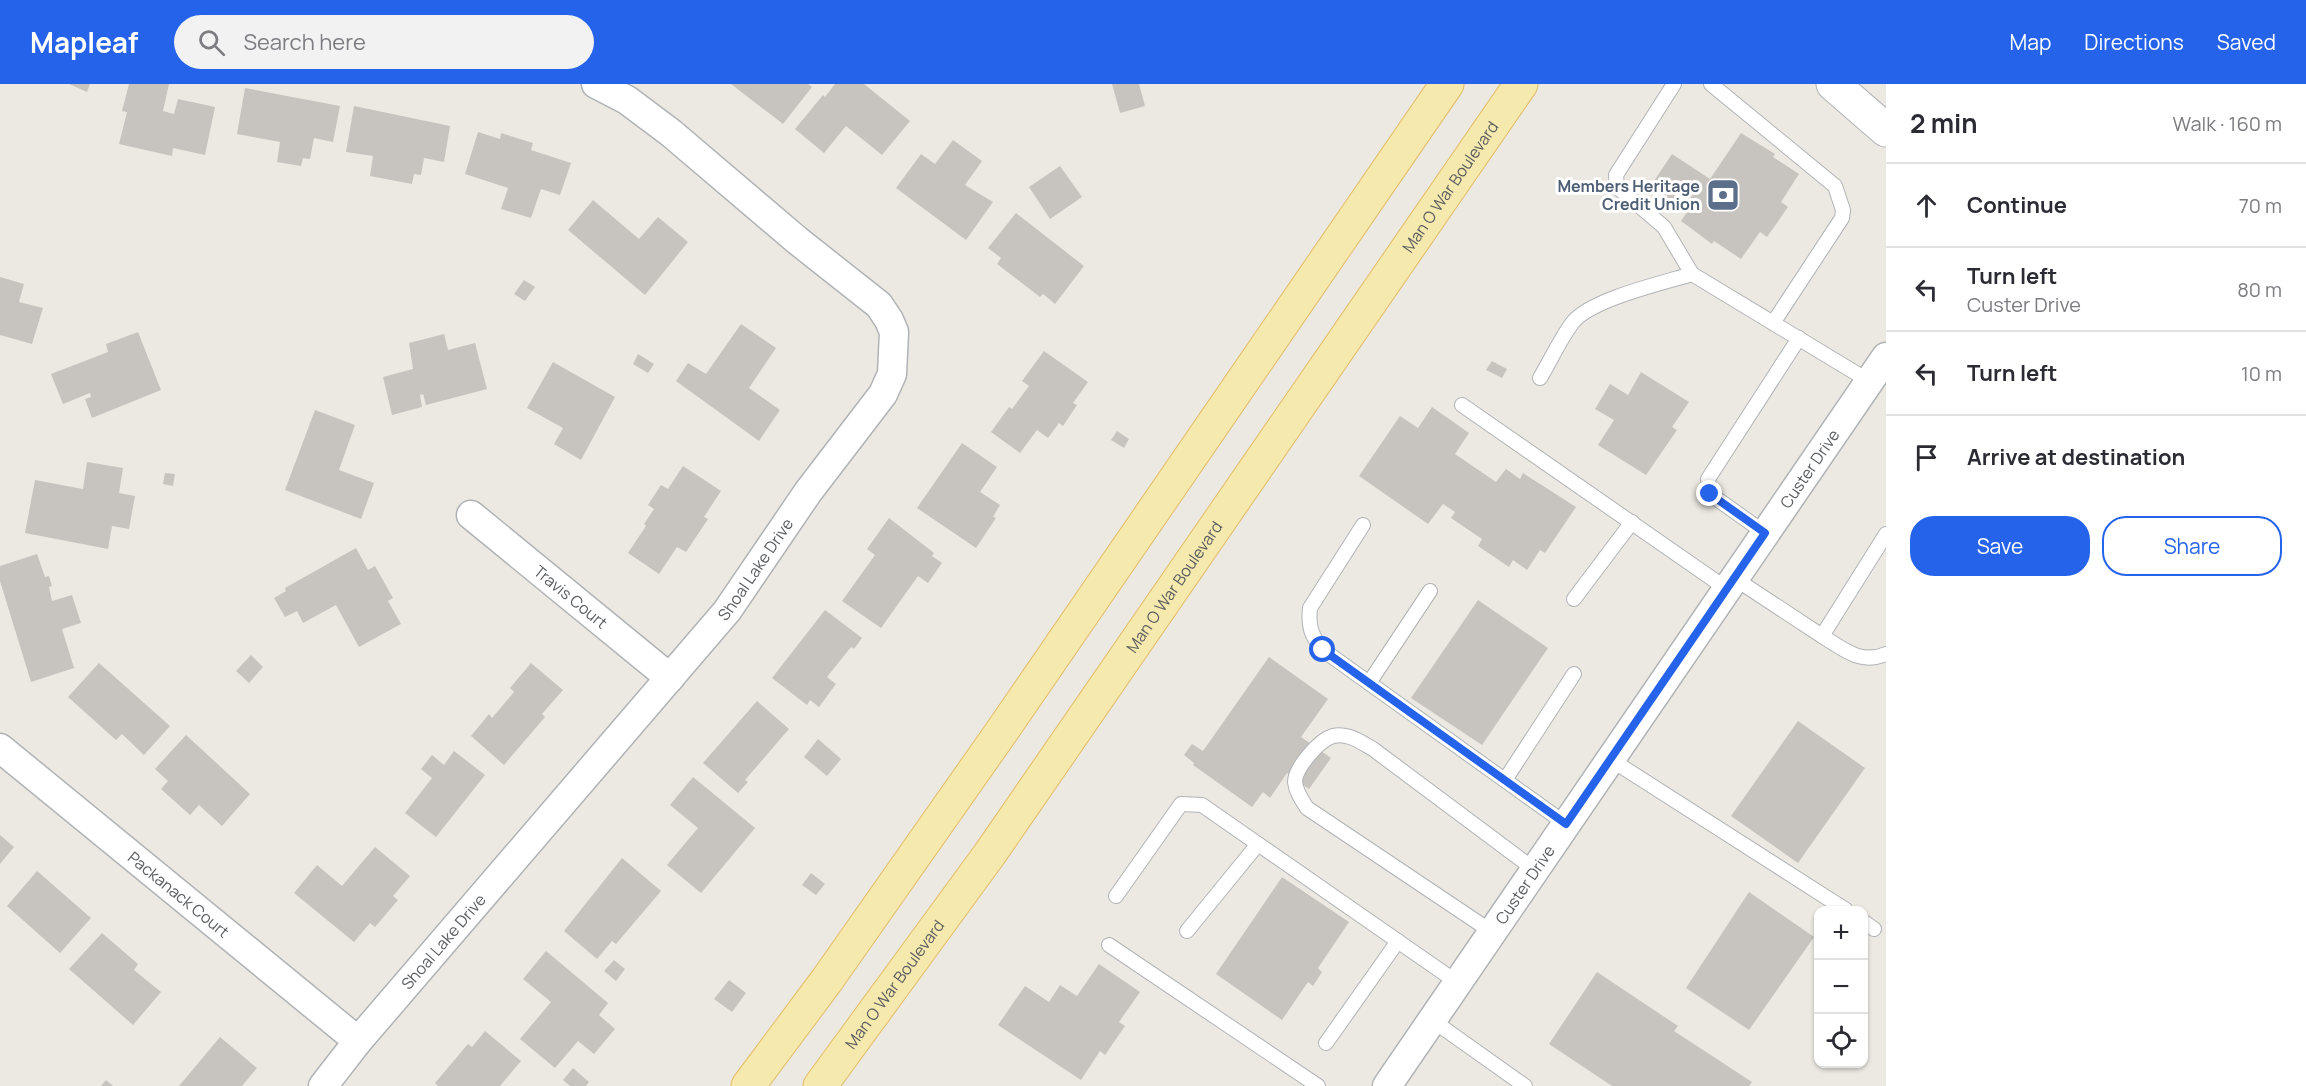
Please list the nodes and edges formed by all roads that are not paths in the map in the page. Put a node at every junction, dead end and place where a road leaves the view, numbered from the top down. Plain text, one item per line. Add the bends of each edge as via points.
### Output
1 (597, 84) edge
2 (1447, 84) edge
3 (1521, 84) edge
4 (1674, 84) edge
5 (1711, 84) edge
6 (1833, 84) edge
7 (1886, 130) edge
8 (1692, 274) junction
9 (1773, 323) junction
10 (1799, 338) junction
11 (1886, 357) edge
12 (1540, 378) dead end
13 (1869, 381) junction
14 (1462, 405) dead end
15 (471, 515) dead end
16 (1632, 522) junction
17 (1363, 525) dead end
18 (1765, 533) junction
19 (1886, 534) edge
20 (1730, 584) junction
21 (1430, 591) dead end
22 (1574, 599) dead end
23 (1822, 636) junction
24 (1886, 654) edge
25 (1574, 674) dead end
26 (670, 678) junction
27 (1369, 683) junction
28 (0, 748) edge
29 (1610, 759) junction
30 (1505, 780) junction
31 (1566, 824) junction
32 (1258, 844) junction
33 (1535, 870) junction
34 (1116, 896) dead end
35 (1840, 906) edge
36 (1187, 931) dead end
37 (1492, 932) junction
38 (1398, 941) junction
39 (1109, 945) dead end
40 (1458, 983) junction
41 (1432, 1020) junction
42 (358, 1041) junction
43 (1326, 1042) dead end
44 (323, 1086) edge
45 (748, 1086) edge
46 (820, 1086) edge
47 (1318, 1086) edge
48 (1387, 1086) edge
49 (1526, 1086) edge

1 - 26 street, Shoal Lake Drive via 627,100 671,133 879,305 894,332 892,374 883,394 808,492 727,611
2 - 45 main road via 1002,731
3 - 46 main road, Man O War Boulevard via 989,855
4 - 8 lane via 1616,175 1617,187 1664,227
5 - 9 lane via 1835,186 1843,210 1842,218
6 - 7 street
8 - 9 lane
8 - 12 lane via 1607,301 1586,312 1574,321
9 - 10 lane
10 - 13 lane
10 - 18 lane via 1708,479 1710,494
11 - 13 street, Custer Drive
13 - 18 street, Custer Drive
14 - 16 lane
15 - 26 street, Travis Court
16 - 20 lane
16 - 22 lane
17 - 27 lane via 1310,608 1309,622 1311,635 1323,650
18 - 20 street, Custer Drive
19 - 23 lane
20 - 23 lane
20 - 29 street, Custer Drive
21 - 27 lane
23 - 24 lane via 1851,654 1874,659
25 - 30 lane
26 - 42 street, Shoal Lake Drive
27 - 30 lane
28 - 42 street, Packanack Court
29 - 31 street, Custer Drive
29 - 35 lane
30 - 31 lane
31 - 33 street, Custer Drive
32 - 34 lane via 1202,805 1181,804
32 - 36 lane
32 - 38 lane
33 - 37 street, Custer Drive
33 - 37 lane via 1352,737 1335,736 1315,747 1295,779 1296,790 1307,808
37 - 40 street, Custer Drive
38 - 40 lane
38 - 43 lane
39 - 47 lane
40 - 41 street, Custer Drive
41 - 48 street, Custer Drive
41 - 49 lane
42 - 44 street, Shoal Lake Drive

